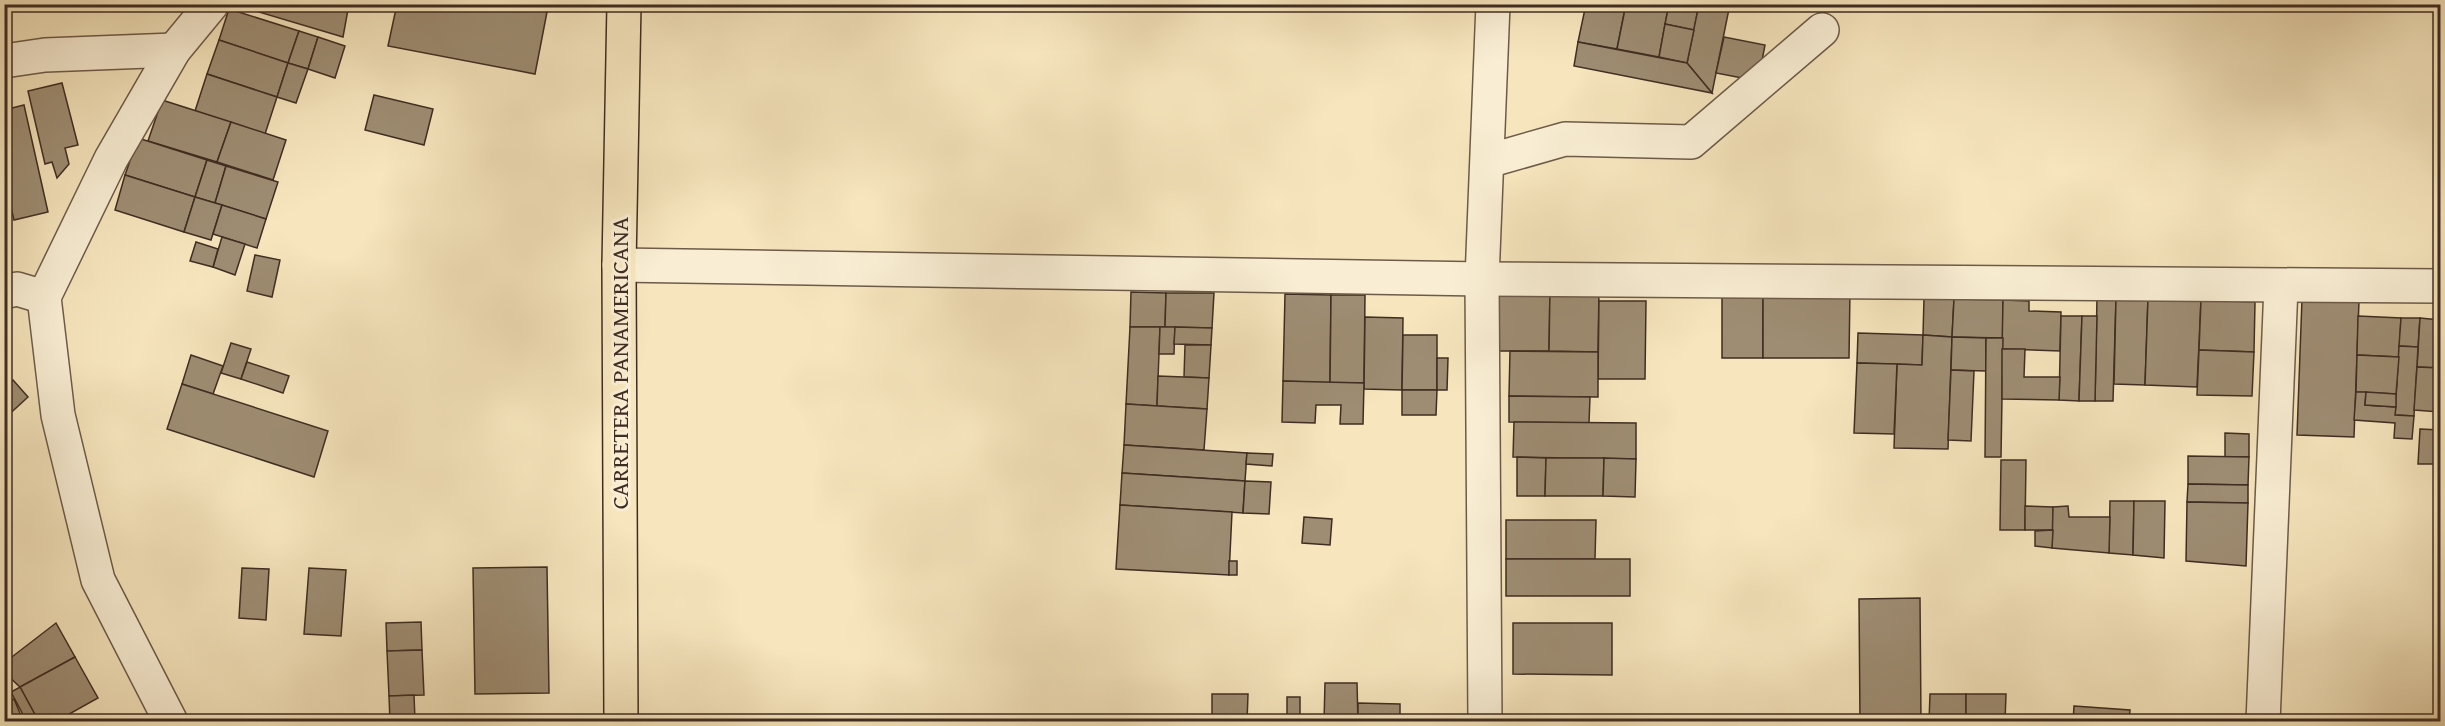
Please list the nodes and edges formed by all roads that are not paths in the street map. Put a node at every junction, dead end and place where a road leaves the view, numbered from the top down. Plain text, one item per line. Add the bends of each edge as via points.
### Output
1 (212, 4) edge
2 (624, 4) edge
3 (1493, 4) edge
4 (1822, 30) dead end
5 (174, 51) junction
6 (4, 61) edge
7 (1488, 161) junction
8 (619, 265) junction
9 (1482, 279) junction
10 (2281, 285) junction
11 (2440, 286) edge
12 (4, 292) edge
13 (44, 297) junction
14 (171, 722) edge
15 (621, 722) edge
16 (1485, 722) edge
17 (2263, 722) edge

1 - 5 street
2 - 8 highway, CARRETERA PANAMERICANA
3 - 7 street
4 - 7 street via 1691,142 1565,139
5 - 6 street via 45,55
5 - 13 street via 111,159
7 - 9 street
8 - 9 street
8 - 15 highway, CARRETERA PANAMERICANA
9 - 10 street
9 - 16 street
10 - 11 street
10 - 17 street
12 - 13 street via 16,289
13 - 14 street via 58,415 99,580

